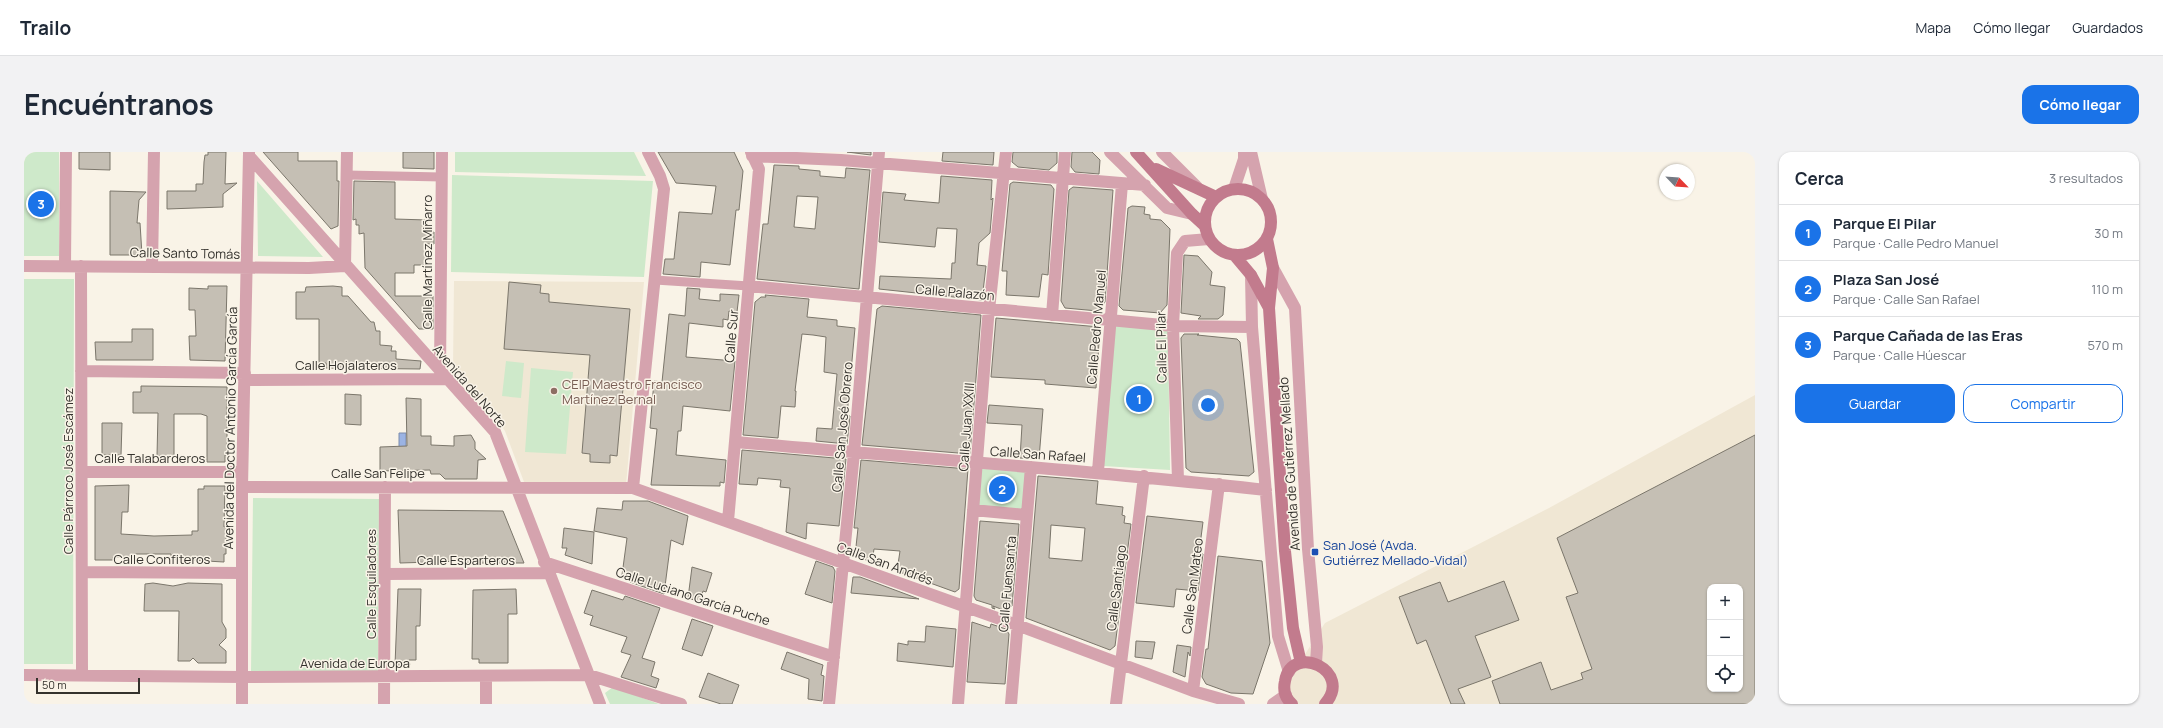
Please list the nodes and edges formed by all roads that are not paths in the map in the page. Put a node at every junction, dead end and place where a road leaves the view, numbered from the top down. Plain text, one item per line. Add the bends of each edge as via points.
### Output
1 (66, 152) edge
2 (154, 152) edge
3 (347, 152) edge
4 (442, 152) edge
5 (648, 152) edge
6 (1006, 152) edge
7 (1065, 152) edge
8 (1110, 152) edge
9 (1136, 152) edge
10 (1162, 152) edge
11 (1244, 152) edge
12 (1251, 152) edge
13 (249, 154) edge
14 (751, 154) edge
15 (839, 156) edge
16 (878, 158) edge
17 (1151, 167) junction
18 (1003, 174) junction
19 (347, 175) junction
20 (442, 178) junction
21 (1062, 179) junction
22 (1122, 184) junction
23 (1145, 186) junction
24 (1197, 187) junction
25 (1234, 189) junction
26 (1216, 196) junction
27 (1262, 199) junction
28 (1192, 214) junction
29 (1204, 225) junction
30 (1209, 239) junction
31 (1267, 239) junction
32 (1235, 256) junction
33 (24, 266) edge
34 (65, 266) junction
35 (81, 266) junction
36 (345, 266) junction
37 (152, 267) junction
38 (248, 268) junction
39 (1273, 268) junction
40 (1251, 275) junction
41 (655, 280) junction
42 (749, 286) junction
43 (868, 298) junction
44 (1269, 308) junction
45 (989, 309) junction
46 (1052, 315) junction
47 (1111, 321) junction
48 (1173, 326) junction
49 (1252, 327) junction
50 (81, 371) junction
51 (244, 376) junction
52 (444, 376) junction
53 (736, 442) junction
54 (854, 453) junction
55 (977, 464) junction
56 (1030, 467) junction
57 (1098, 471) junction
58 (82, 472) junction
59 (242, 472) junction
60 (1144, 476) junction
61 (1178, 480) junction
62 (1219, 484) junction
63 (242, 487) junction
64 (385, 487) junction
65 (515, 487) junction
66 (633, 488) junction
67 (1266, 490) junction
68 (973, 510) junction
69 (1026, 515) junction
70 (728, 520) junction
71 (843, 563) junction
72 (546, 567) junction
73 (82, 572) junction
74 (242, 574) junction
75 (385, 574) junction
76 (966, 607) junction
77 (1017, 624) junction
78 (834, 657) junction
79 (1300, 663) junction
80 (1120, 664) junction
81 (1316, 664) junction
82 (1289, 672) junction
83 (24, 675) edge
84 (589, 675) junction
85 (82, 676) junction
86 (384, 676) junction
87 (486, 676) junction
88 (242, 677) junction
89 (1332, 689) junction
90 (1193, 691) junction
91 (1289, 700) edge
92 (242, 704) edge
93 (384, 704) edge
94 (486, 704) edge
95 (600, 704) edge
96 (681, 704) edge
97 (829, 704) edge
98 (958, 704) edge
99 (1011, 704) edge
100 (1116, 704) edge
101 (1239, 704) edge
102 (1274, 704) edge
103 (1325, 704) edge
104 (1339, 704) edge

1 - 34 street
2 - 37 street
3 - 19 street
4 - 20 street, Calle Martínez Miñarro
5 - 41 street via 664,189
6 - 18 street, Calle Juan XXIII
7 - 21 street
8 - 23 street
9 - 17 main road
10 - 24 street
11 - 25 street
12 - 27 street
13 - 36 street, Avenida del Norte
13 - 38 street, Avenida del Doctor Antonio García García
14 - 15 street
14 - 42 street, Calle Sur via 759,169
15 - 16 street
16 - 18 street
16 - 43 street, Calle San José Obrero
17 - 24 main road
17 - 28 main road
18 - 21 street
18 - 45 street, Calle Juan XXIII
19 - 20 street
19 - 36 street
20 - 52 street, Calle Martínez Miñarro
21 - 22 street
21 - 46 street
22 - 23 street
22 - 47 street, Calle Pedro Manuel
23 - 28 street via 1167,208
24 - 26 main road
25 - 26 main road
25 - 27 main road via 1249,191
26 - 29 main road via 1207,209
27 - 31 main road via 1270,218
28 - 29 main road
29 - 30 main road
30 - 32 main road via 1220,251
30 - 48 street, Calle El Pilar via 1185,241 1177,253
31 - 32 main road via 1249,254
31 - 39 main road, Avenida de Gutiérrez Mellado
32 - 40 main road
33 - 34 street, Calle Santo Tomás
34 - 35 street, Calle Santo Tomás
35 - 37 street, Calle Santo Tomás
35 - 50 street, Calle Párroco José Escámez
36 - 38 street, Calle Santo Tomás
36 - 52 street, Avenida del Norte
37 - 38 street, Calle Santo Tomás
38 - 51 street, Avenida del Doctor Antonio García García
39 - 44 main road, Avenida de Gutiérrez Mellado
39 - 81 street, Avenida de Gutiérrez Mellado via 1295,308
40 - 44 main road
40 - 49 street, Avenida de Gutiérrez Mellado
41 - 42 street, Calle Palazón
41 - 66 street
42 - 43 street, Calle Palazón
42 - 53 street, Calle Sur
43 - 45 street, Calle Palazón
43 - 54 street, Calle San José Obrero
44 - 79 main road, Avenida de Gutiérrez Mellado via 1285,551 1293,628
45 - 46 street, Calle Palazón
45 - 55 street, Calle Juan XXIII
46 - 47 street, Calle Palazón
47 - 48 street, Calle Palazón
47 - 57 street, Calle Pedro Manuel
48 - 49 street, Calle Palazón
48 - 61 street, Calle El Pilar
49 - 67 street, Avenida de Gutiérrez Mellado
50 - 51 street, Calle Hojalateros
50 - 58 street, Calle Párroco José Escámez
51 - 52 street, Calle Hojalateros
51 - 59 street, Avenida del Doctor Antonio García García
52 - 65 street, Avenida del Norte via 495,432
53 - 54 street, Calle San Rafael
53 - 70 street, Calle Sur
54 - 55 street, Calle San Rafael
54 - 71 street, Calle San José Obrero
55 - 56 street, Calle San Rafael
55 - 68 street, Calle Juan XXIII
56 - 57 street, Calle San Rafael
56 - 69 street, Calle Fuensanta
57 - 60 street, Calle San Rafael
58 - 59 street, Calle Talabarderos
58 - 73 street, Calle Párroco José Escámez
59 - 63 street, Avenida del Doctor Antonio García García
60 - 61 street, Calle San Rafael
60 - 80 street, Calle Santiago
61 - 62 street, Calle San Rafael
62 - 67 street, Calle San Rafael
62 - 90 street, Calle San Mateo
63 - 64 street, Calle San Felipe
63 - 74 street, Avenida del Doctor Antonio García García
64 - 65 street, Calle San Felipe
64 - 75 street, Calle Esquiladores
65 - 66 street, Calle San Andrés
65 - 72 street, Avenida del Norte
66 - 70 street, Calle San Andrés
67 - 82 street, Avenida de Gutiérrez Mellado via 1278,636
68 - 69 street
68 - 76 street, Calle Juan XXIII
69 - 77 street, Calle Fuensanta
70 - 71 street, Calle San Andrés
71 - 76 street, Calle San Andrés
71 - 78 street, Calle San José Obrero
72 - 75 street, Calle Esparteros
72 - 78 street, Calle Luciano García Puche
72 - 84 street, Avenida del Norte
73 - 74 street, Calle Confiteros
73 - 85 street, Calle Párroco José Escámez
74 - 88 street, Avenida del Doctor Antonio García García
75 - 86 street, Calle Esquiladores
76 - 77 street, Calle San Andrés
76 - 98 street, Calle Juan XXIII
77 - 80 street, Calle San Andrés
77 - 99 street, Calle Fuensanta
78 - 97 street, Calle San José Obrero
79 - 81 main road
79 - 82 main road
80 - 90 street, Calle San Andrés
80 - 100 street, Calle Santiago
81 - 89 main road via 1328,673
82 - 91 main road via 1284,687
83 - 85 street, Avenida de Europa
84 - 87 street, Avenida de Europa
84 - 95 street, Avenida del Norte
84 - 96 street, Avenida de Europa
85 - 88 street, Avenida de Europa
86 - 87 street, Avenida de Europa
86 - 88 street, Avenida de Europa
86 - 93 street, Calle Esquiladores
87 - 94 street
88 - 92 street, Avenida del Doctor Antonio García García
89 - 103 main road
89 - 104 main road
90 - 101 street, Calle San Andrés
91 - 102 street

